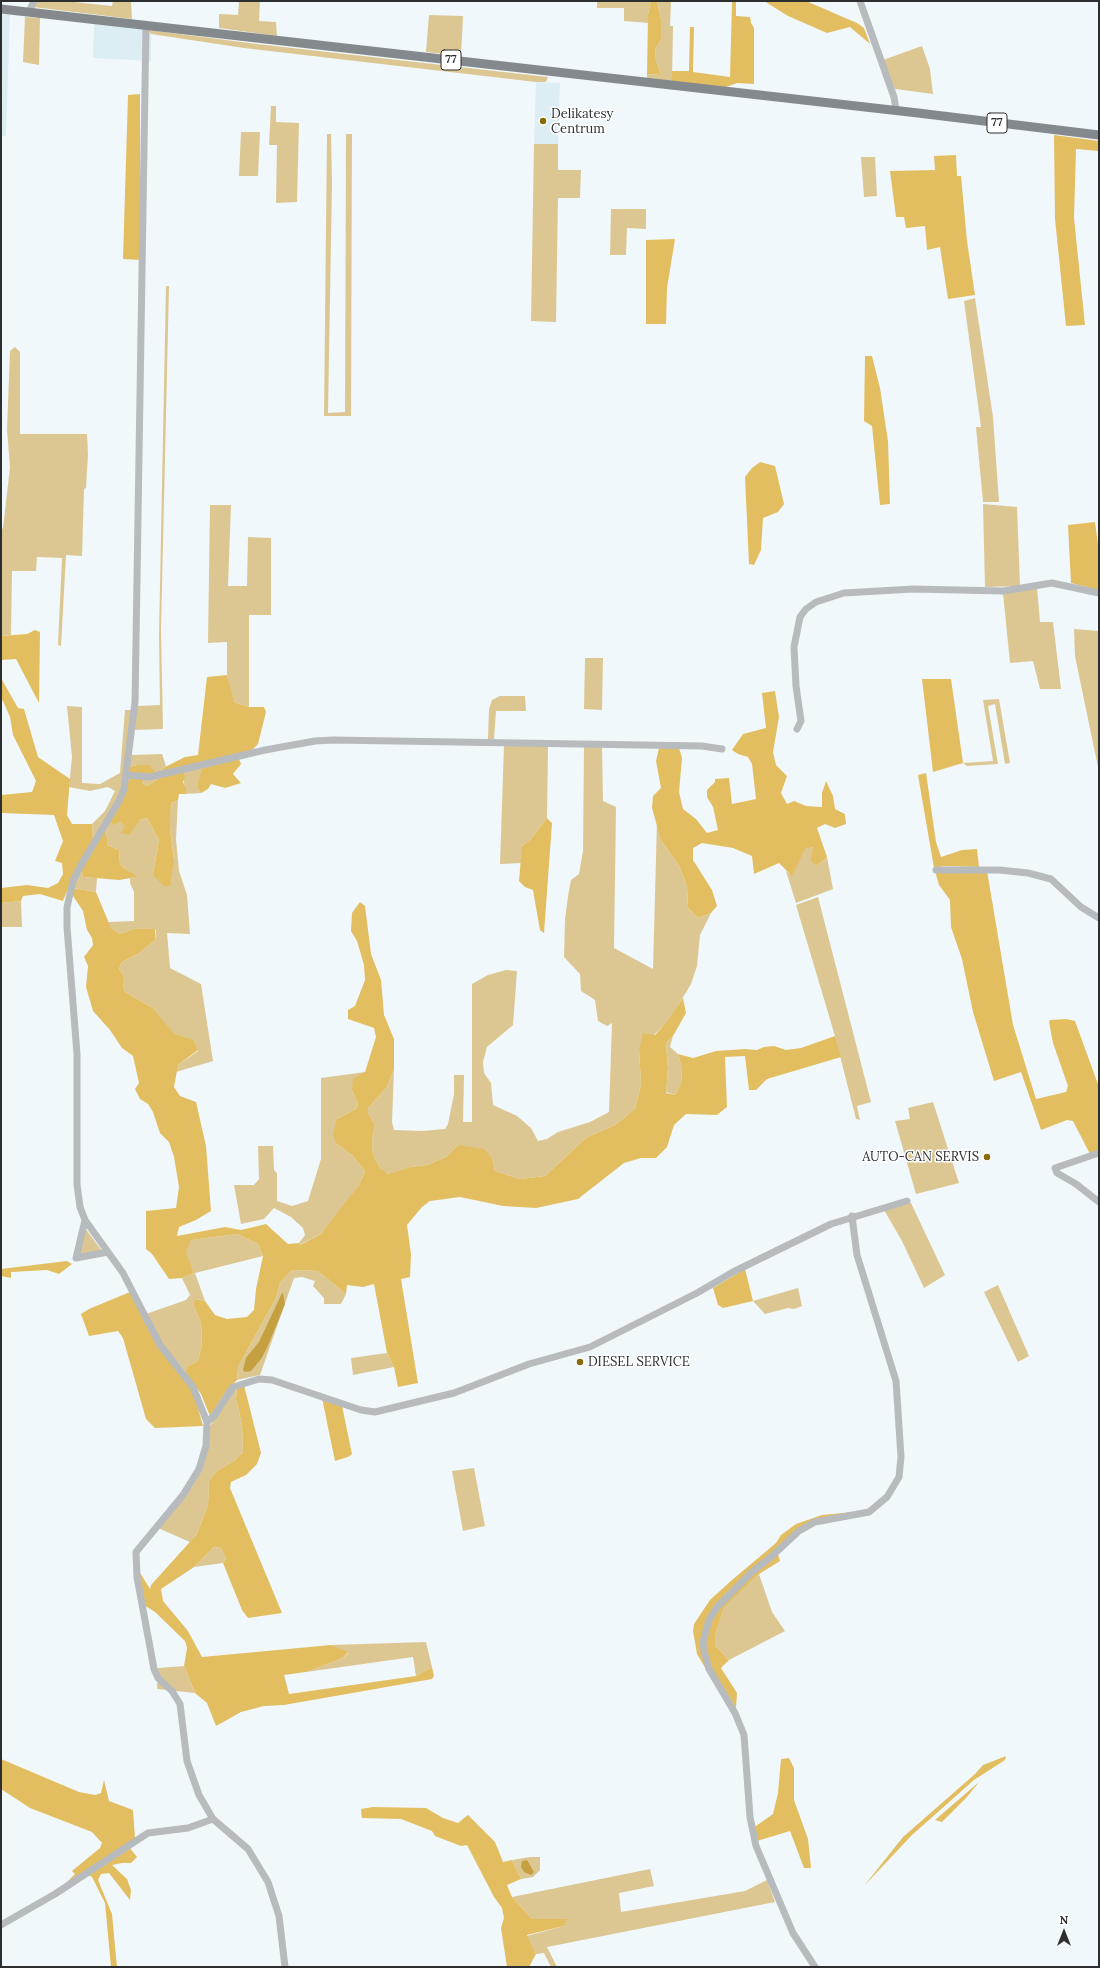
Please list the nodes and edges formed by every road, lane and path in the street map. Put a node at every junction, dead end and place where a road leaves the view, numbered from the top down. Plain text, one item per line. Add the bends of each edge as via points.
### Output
1 (34, 1) edge
2 (860, 1) edge
3 (1, 9) edge
4 (29, 12) junction
5 (146, 25) junction
6 (896, 110) junction
7 (1099, 136) edge
8 (1099, 593) edge
9 (797, 729) dead end
10 (722, 749) dead end
11 (127, 775) junction
12 (936, 870) dead end
13 (1099, 918) edge
14 (1099, 1153) edge
15 (907, 1201) dead end
16 (1099, 1202) edge
17 (852, 1216) junction
18 (85, 1220) junction
19 (108, 1252) junction
20 (207, 1422) junction
21 (213, 1819) junction
22 (1, 1925) edge
23 (285, 1967) edge
24 (815, 1967) edge

1 - 4 street
2 - 6 street
3 - 4 main road, 77
4 - 5 main road, 77
5 - 6 main road, 77
5 - 11 street via 136,686
6 - 7 main road, 77
8 - 9 street via 1052,582 1003,590 913,589 844,593 816,602 800,617 794,647 796,686 802,721
10 - 11 street via 702,746 333,740 265,750 150,777
11 - 18 street via 119,801 73,882 67,907 76,1047 77,1184 80,1207
12 - 13 street via 999,870 1051,879 1081,907
14 - 16 street via 1055,1168 1057,1173
15 - 17 street
17 - 20 street via 776,1250 590,1347 529,1364 454,1392 375,1412 361,1410 272,1380 259,1379 233,1387 214,1416
17 - 24 street via 857,1255 896,1381 901,1457 899,1478 887,1497 869,1512 814,1522 799,1531 717,1607 709,1620 703,1642 709,1669 735,1713 744,1735 750,1817 756,1846 793,1932
18 - 19 street
18 - 19 street via 76,1258
19 - 20 street via 129,1285 160,1344 193,1387
20 - 21 street via 206,1446 195,1478 139,1548 135,1562 154,1669 158,1678 172,1691 180,1704 190,1771 205,1808
21 - 22 street via 188,1828 148,1833 55,1894
21 - 23 street via 248,1849 268,1882 279,1916

